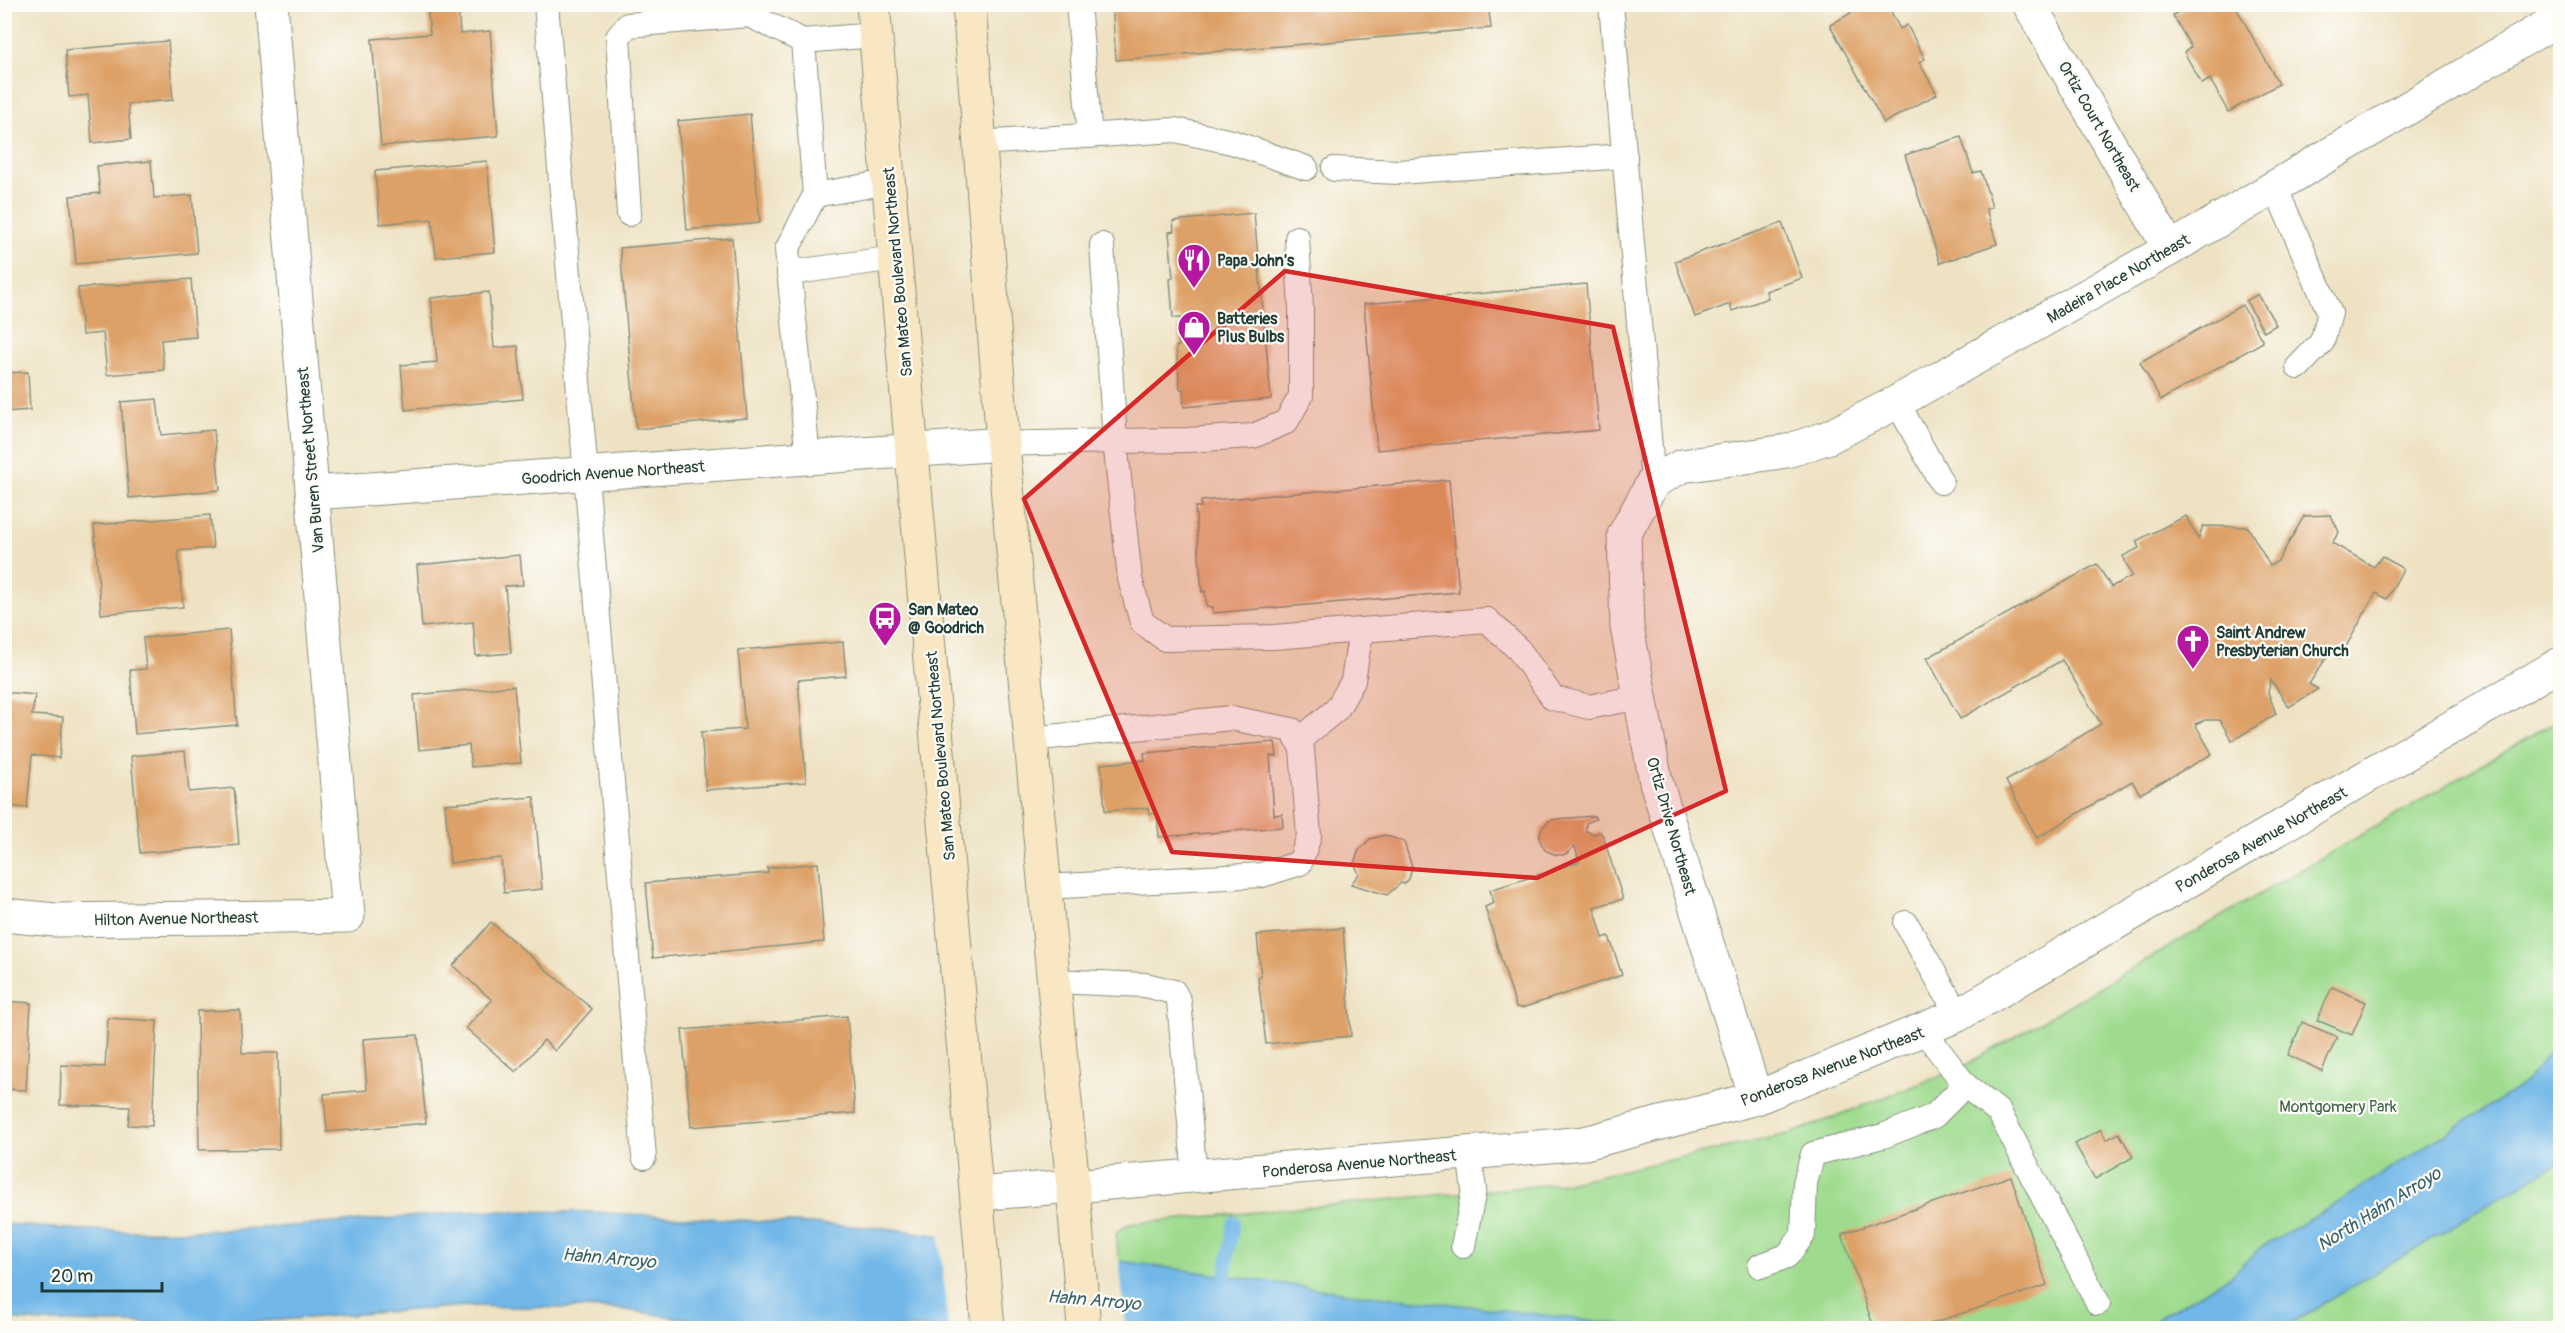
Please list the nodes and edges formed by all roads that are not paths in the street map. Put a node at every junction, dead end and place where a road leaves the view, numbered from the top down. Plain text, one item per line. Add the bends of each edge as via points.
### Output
1 (271, 4) edge
2 (546, 4) edge
3 (969, 4) edge
4 (1078, 4) edge
5 (1611, 4) edge
6 (2029, 4) edge
7 (748, 10) edge
8 (2560, 18) edge
9 (874, 20) edge
10 (802, 41) junction
11 (1090, 136) junction
12 (980, 143) junction
13 (1625, 156) junction
14 (1306, 168) dead end
15 (1334, 169) dead end
16 (889, 182) junction
17 (2275, 187) junction
18 (815, 195) junction
19 (629, 214) dead end
20 (1297, 238) dead end
21 (1102, 245) dead end
22 (2170, 249) junction
23 (895, 258) junction
24 (789, 273) junction
25 (2298, 367) dead end
26 (1897, 402) junction
27 (1115, 441) junction
28 (1002, 444) junction
29 (913, 450) junction
30 (808, 458) junction
31 (585, 474) junction
32 (1653, 482) junction
33 (1941, 482) dead end
34 (313, 493) junction
35 (1361, 630) junction
36 (2560, 664) edge
37 (1640, 697) junction
38 (1030, 739) junction
39 (1298, 741) junction
40 (1045, 887) junction
41 (4, 915) edge
42 (348, 916) joint
43 (1906, 923) dead end
44 (1053, 981) junction
45 (1958, 1015) junction
46 (1924, 1031) junction
47 (1965, 1085) junction
48 (1756, 1098) junction
49 (1470, 1153) junction
50 (644, 1157) dead end
51 (1195, 1177) junction
52 (1074, 1201) junction
53 (979, 1209) junction
54 (1463, 1246) dead end
55 (1760, 1266) dead end
56 (2098, 1303) dead end
57 (988, 1329) edge
58 (1084, 1329) edge

1 - 34 street, Van Buren Street Northeast
2 - 31 lane
3 - 12 main road
4 - 11 lane
5 - 13 lane
6 - 22 street, Ortiz Court Northeast
7 - 10 lane
7 - 19 lane via 628,24 618,37
8 - 17 street, Madeira Place Northeast
9 - 10 lane
9 - 16 main road, San Mateo Boulevard Northeast
10 - 18 lane
11 - 12 lane
11 - 14 lane via 1175,130 1232,141
12 - 28 main road
13 - 15 lane via 1398,172
13 - 32 lane
16 - 18 lane
16 - 23 main road, San Mateo Boulevard Northeast
17 - 22 street, Madeira Place Northeast
17 - 25 lane via 2330,312 2322,342
18 - 24 lane via 787,250
20 - 27 lane via 1301,396 1286,422 1253,436
21 - 27 lane
22 - 26 street, Madeira Place Northeast
23 - 24 lane
23 - 29 main road, San Mateo Boulevard Northeast
24 - 30 lane
26 - 32 street, Madeira Place Northeast via 1829,437 1787,451 1682,466
26 - 33 lane
27 - 28 lane
27 - 35 lane via 1130,579 1142,622 1165,639 1274,637
28 - 29 street, Goodrich Avenue Northeast
28 - 38 main road
29 - 30 street, Goodrich Avenue Northeast
29 - 53 main road, San Mateo Boulevard Northeast
30 - 31 street, Goodrich Avenue Northeast
31 - 34 street, Goodrich Avenue Northeast
31 - 50 lane
32 - 37 street, Ortiz Drive Northeast via 1624,536 1627,627
34 - 42 street, Van Buren Street Northeast
35 - 37 lane via 1487,620 1518,650 1553,698 1589,707
35 - 39 lane via 1353,681 1336,709
36 - 45 street, Ponderosa Avenue Northeast
37 - 48 street, Ortiz Drive Northeast via 1656,782
38 - 39 lane via 1231,718 1292,730
38 - 40 main road
39 - 40 lane via 1302,749 1309,836 1300,863 1262,875
40 - 44 main road
41 - 42 street, Hilton Avenue Northeast via 55,921
43 - 45 lane
44 - 51 lane via 1144,985 1174,992 1179,1001
44 - 52 main road
45 - 46 street, Ponderosa Avenue Northeast
46 - 47 lane
46 - 48 street, Ponderosa Avenue Northeast
47 - 55 lane via 1934,1116 1883,1136 1813,1154 1805,1183 1803,1235 1787,1256
47 - 56 lane via 2000,1112
48 - 49 street, Ponderosa Avenue Northeast via 1585,1143
49 - 51 street, Ponderosa Avenue Northeast
49 - 54 lane via 1474,1190
51 - 52 street, Ponderosa Avenue Northeast
52 - 53 street, Ponderosa Avenue Northeast
52 - 58 main road
53 - 57 main road, San Mateo Boulevard Northeast

